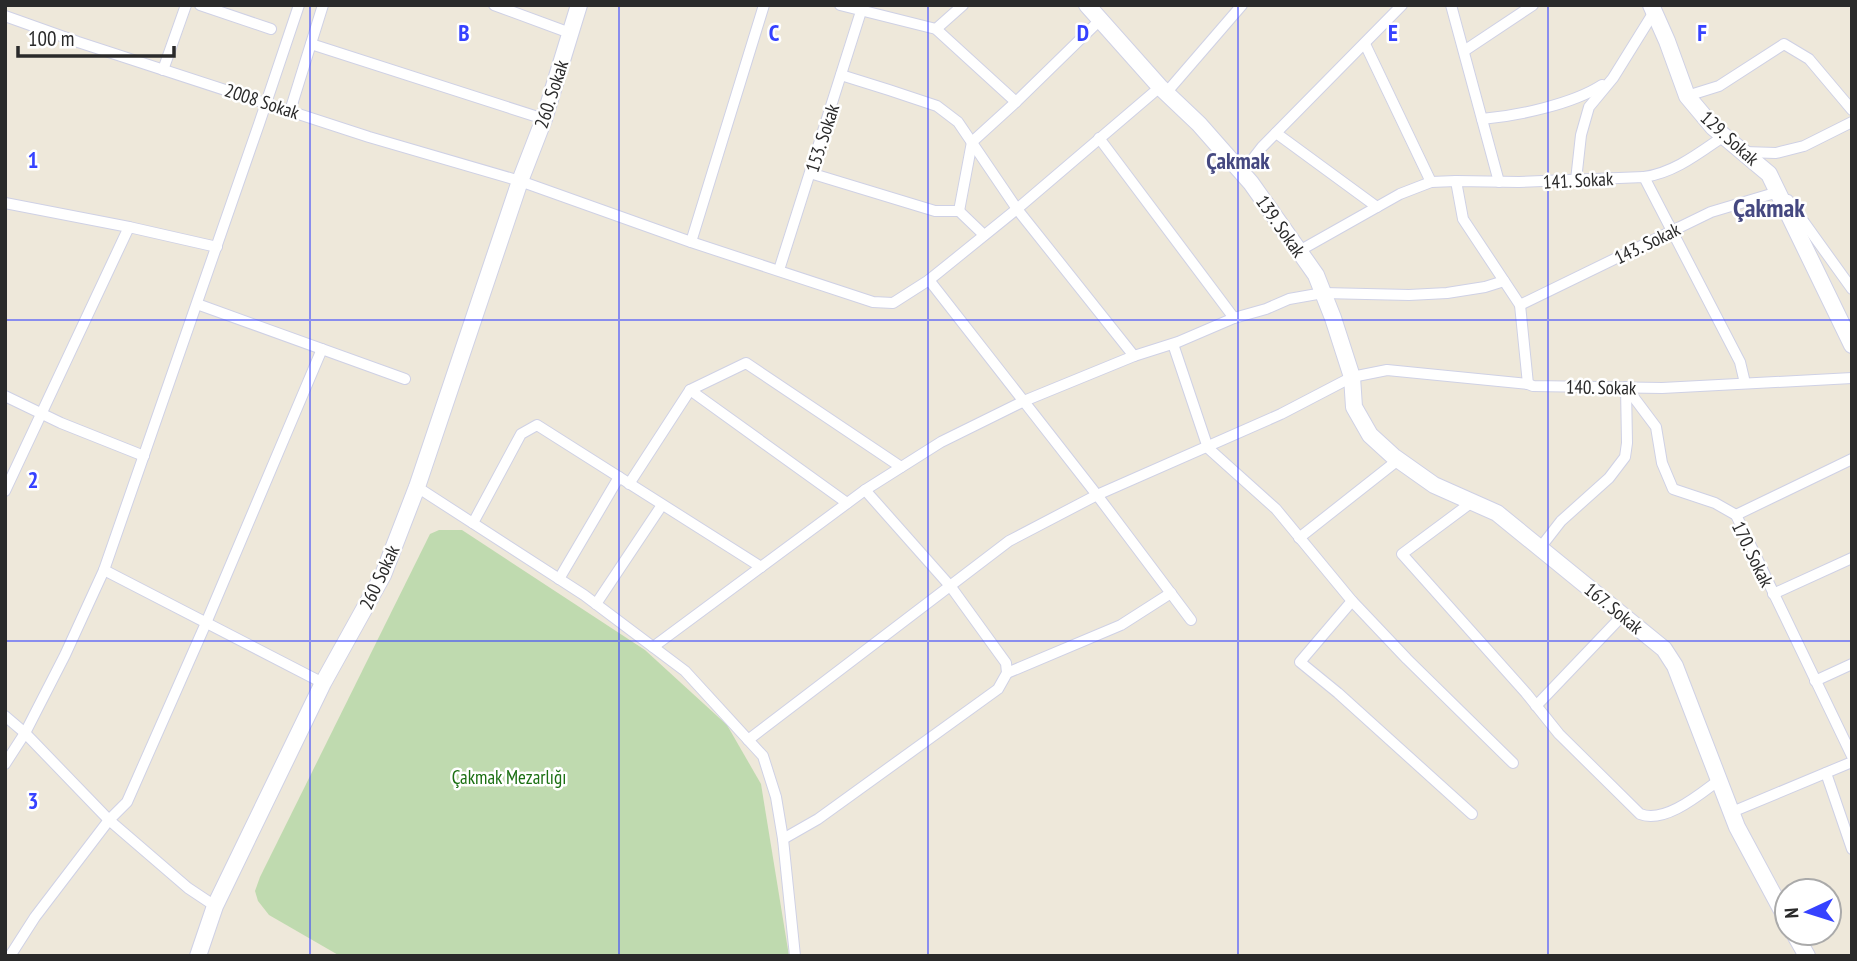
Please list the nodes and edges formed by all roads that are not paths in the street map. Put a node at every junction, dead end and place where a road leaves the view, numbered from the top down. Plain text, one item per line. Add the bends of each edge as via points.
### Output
1 (186, 5) edge
2 (200, 5) edge
3 (299, 5) edge
4 (323, 5) edge
5 (494, 5) edge
6 (579, 5) edge
7 (764, 5) edge
8 (840, 5) edge
9 (963, 5) edge
10 (1087, 5) edge
11 (1242, 5) edge
12 (1402, 5) edge
13 (1451, 5) edge
14 (1533, 5) edge
15 (862, 7) edge
16 (226, 9) edge
17 (1652, 9) edge
18 (5, 16) edge
19 (1100, 20) junction
20 (271, 29) dead end
21 (936, 29) junction
22 (570, 33) junction
23 (311, 44) junction
24 (1365, 44) junction
25 (1464, 51) junction
26 (163, 69) junction
27 (841, 75) junction
28 (1613, 78) junction
29 (1163, 90) junction
30 (1686, 96) junction
31 (1016, 102) junction
32 (266, 103) junction
33 (1852, 110) edge
34 (290, 111) junction
35 (544, 119) junction
36 (1482, 120) junction
37 (1852, 122) edge
38 (1276, 133) junction
39 (1724, 136) junction
40 (1100, 138) junction
41 (972, 142) junction
42 (1744, 152) junction
43 (810, 173) junction
44 (1242, 173) junction
45 (1769, 174) junction
46 (1644, 177) junction
47 (1576, 180) junction
48 (520, 181) junction
49 (1456, 181) junction
50 (1431, 182) junction
51 (1499, 182) junction
52 (1778, 192) junction
53 (5, 203) edge
54 (1377, 207) junction
55 (1017, 209) junction
56 (959, 211) junction
57 (129, 227) junction
58 (1671, 231) junction
59 (984, 235) junction
60 (691, 242) junction
61 (216, 247) junction
62 (1299, 251) junction
63 (779, 270) junction
64 (929, 279) junction
65 (1504, 281) junction
66 (1852, 289) edge
67 (1323, 293) junction
68 (197, 304) junction
69 (1520, 305) junction
70 (1234, 318) junction
71 (1173, 344) junction
72 (1852, 345) edge
73 (322, 349) junction
74 (1134, 356) junction
75 (1352, 377) junction
76 (1852, 378) edge
77 (405, 379) dead end
78 (1745, 383) junction
79 (1528, 384) junction
80 (1626, 387) junction
81 (690, 390) junction
82 (5, 396) edge
83 (1024, 401) junction
84 (41, 414) junction
85 (1208, 448) junction
86 (144, 456) junction
87 (1852, 459) edge
88 (1398, 460) junction
89 (901, 467) junction
90 (624, 480) junction
91 (417, 487) junction
92 (865, 490) junction
93 (5, 491) edge
94 (1097, 495) junction
95 (1472, 502) junction
96 (847, 503) junction
97 (662, 505) junction
98 (1735, 515) junction
99 (473, 523) junction
100 (1299, 538) junction
101 (1540, 548) junction
102 (1852, 558) edge
103 (761, 567) junction
104 (104, 570) junction
105 (559, 579) junction
106 (951, 587) junction
107 (1171, 593) junction
108 (1773, 594) junction
109 (1352, 601) junction
110 (596, 604) junction
111 (1623, 615) junction
112 (1191, 620) dead end
113 (206, 623) junction
114 (653, 647) junction
115 (1852, 664) edge
116 (1007, 673) junction
117 (1815, 681) junction
118 (323, 683) junction
119 (1536, 706) junction
120 (5, 716) edge
121 (25, 733) junction
122 (748, 740) junction
123 (1852, 756) edge
124 (1852, 762) edge
125 (1513, 763) dead end
126 (5, 764) edge
127 (1826, 773) junction
128 (1719, 780) junction
129 (1732, 813) junction
130 (1472, 814) dead end
131 (109, 820) junction
132 (783, 839) junction
133 (1852, 849) edge
134 (1773, 894) edge
135 (215, 906) junction
136 (10, 956) edge
137 (198, 956) edge
138 (796, 956) edge

1 - 26 street
2 - 16 street
3 - 32 street
4 - 23 street
5 - 22 street
6 - 22 street, 260. Sokak
7 - 60 street
8 - 15 street
9 - 21 street
10 - 19 street, 139. Sokak
11 - 29 street, 2008 Sokak
12 - 24 street
13 - 25 street
14 - 25 street
15 - 21 street
15 - 27 street, 153. Sokak
16 - 20 street
17 - 28 street
17 - 30 street, 129. Sokak
18 - 26 street, 2008 Sokak
19 - 29 street, 139. Sokak
19 - 31 street
21 - 31 street
22 - 35 street, 260. Sokak
23 - 34 street
23 - 35 street
24 - 38 street
24 - 50 street
25 - 36 street
26 - 32 street, 2008 Sokak
27 - 41 street via 937,106 958,122
27 - 43 street, 153. Sokak
28 - 36 street via 1586,95
28 - 47 street via 1589,107
29 - 40 street, 2008 Sokak
29 - 44 street, 139. Sokak
30 - 33 street via 1719,86 1784,44 1809,59
30 - 39 street, 129. Sokak
31 - 41 street
32 - 34 street, 2008 Sokak
32 - 61 street
34 - 48 street, 2008 Sokak
35 - 48 street, 260. Sokak
36 - 51 street
37 - 42 street via 1804,146 1776,153
38 - 44 street
38 - 54 street
39 - 42 street, 129. Sokak
39 - 46 street, 141. Sokak via 1680,165
40 - 55 street, 2008 Sokak
40 - 70 street
41 - 55 street
41 - 56 street
42 - 45 street, 129. Sokak
43 - 56 street via 935,211
43 - 63 street, 153. Sokak
44 - 62 street, 139. Sokak
45 - 52 street, 129. Sokak
45 - 66 street
46 - 47 street, 141. Sokak
46 - 58 street
47 - 51 street, 141. Sokak
48 - 60 street, 2008 Sokak
48 - 91 street, 260 Sokak
49 - 50 street, 141. Sokak
49 - 51 street, 141. Sokak
49 - 65 street via 1463,219
50 - 54 street, 141. Sokak
52 - 58 street, 143. Sokak via 1711,212
52 - 72 street, 129. Sokak
53 - 57 street
54 - 62 street, 141. Sokak
55 - 59 street, 2008 Sokak
55 - 74 street
56 - 59 street
57 - 61 street
57 - 84 street
58 - 69 street, 143. Sokak
58 - 78 street via 1740,362
59 - 64 street, 2008 Sokak
60 - 63 street, 2008 Sokak
61 - 68 street
62 - 67 street, 139. Sokak
63 - 64 street, 2008 Sokak via 873,302 893,303
64 - 83 street
65 - 67 street via 1447,293
65 - 69 street
67 - 70 street
67 - 75 street, 139. Sokak
68 - 73 street
68 - 86 street
69 - 79 street
70 - 71 street
71 - 74 street
71 - 85 street
73 - 77 street
73 - 113 street
74 - 83 street
75 - 79 street, 140. Sokak via 1387,370
75 - 85 street, 140. Sokak
75 - 88 street, 167. Sokak via 1354,407 1370,435
76 - 78 street, 140. Sokak
78 - 80 street, 140. Sokak
79 - 80 street, 140. Sokak
80 - 98 street, 170. Sokak via 1656,427 1672,489
80 - 101 street via 1625,457
81 - 89 street via 746,363
81 - 90 street
81 - 96 street
82 - 84 street
83 - 89 street
83 - 94 street
84 - 86 street
84 - 93 street
85 - 94 street, 140. Sokak
85 - 100 street via 1276,509
86 - 104 street
87 - 98 street
88 - 95 street, 167. Sokak via 1434,485
88 - 100 street
89 - 92 street
90 - 97 street
90 - 99 street via 537,425 521,434
90 - 105 street
91 - 99 street
91 - 118 street, 260 Sokak via 383,575
92 - 96 street
92 - 106 street
94 - 106 street, 140. Sokak via 1009,541
94 - 107 street
95 - 101 street, 167. Sokak via 1497,513
95 - 119 street via 1402,554
96 - 103 street
97 - 103 street
97 - 110 street
98 - 108 street, 170. Sokak
99 - 105 street
100 - 109 street
101 - 111 street, 167. Sokak
102 - 108 street
103 - 114 street
104 - 113 street
104 - 121 street
105 - 110 street
106 - 116 street via 1006,663
106 - 122 street, 140. Sokak
107 - 112 street
107 - 116 street via 1121,625
108 - 117 street, 170. Sokak
109 - 125 street
109 - 130 street via 1300,662
110 - 114 street
111 - 119 street
111 - 128 street, 167. Sokak via 1664,649 1675,666
113 - 118 street
113 - 131 street via 127,802
114 - 122 street via 685,671
115 - 117 street
116 - 132 street via 998,689 818,820
117 - 123 street, 170. Sokak
118 - 135 street, 260 Sokak
119 - 128 street via 1559,734 1647,817 1685,805
120 - 121 street
121 - 126 street
121 - 131 street
122 - 132 street via 763,756
124 - 127 street
127 - 129 street
127 - 133 street
128 - 129 street, 167. Sokak
129 - 134 street, 167. Sokak
131 - 135 street
131 - 136 street
132 - 138 street
135 - 137 street, 260 Sokak

